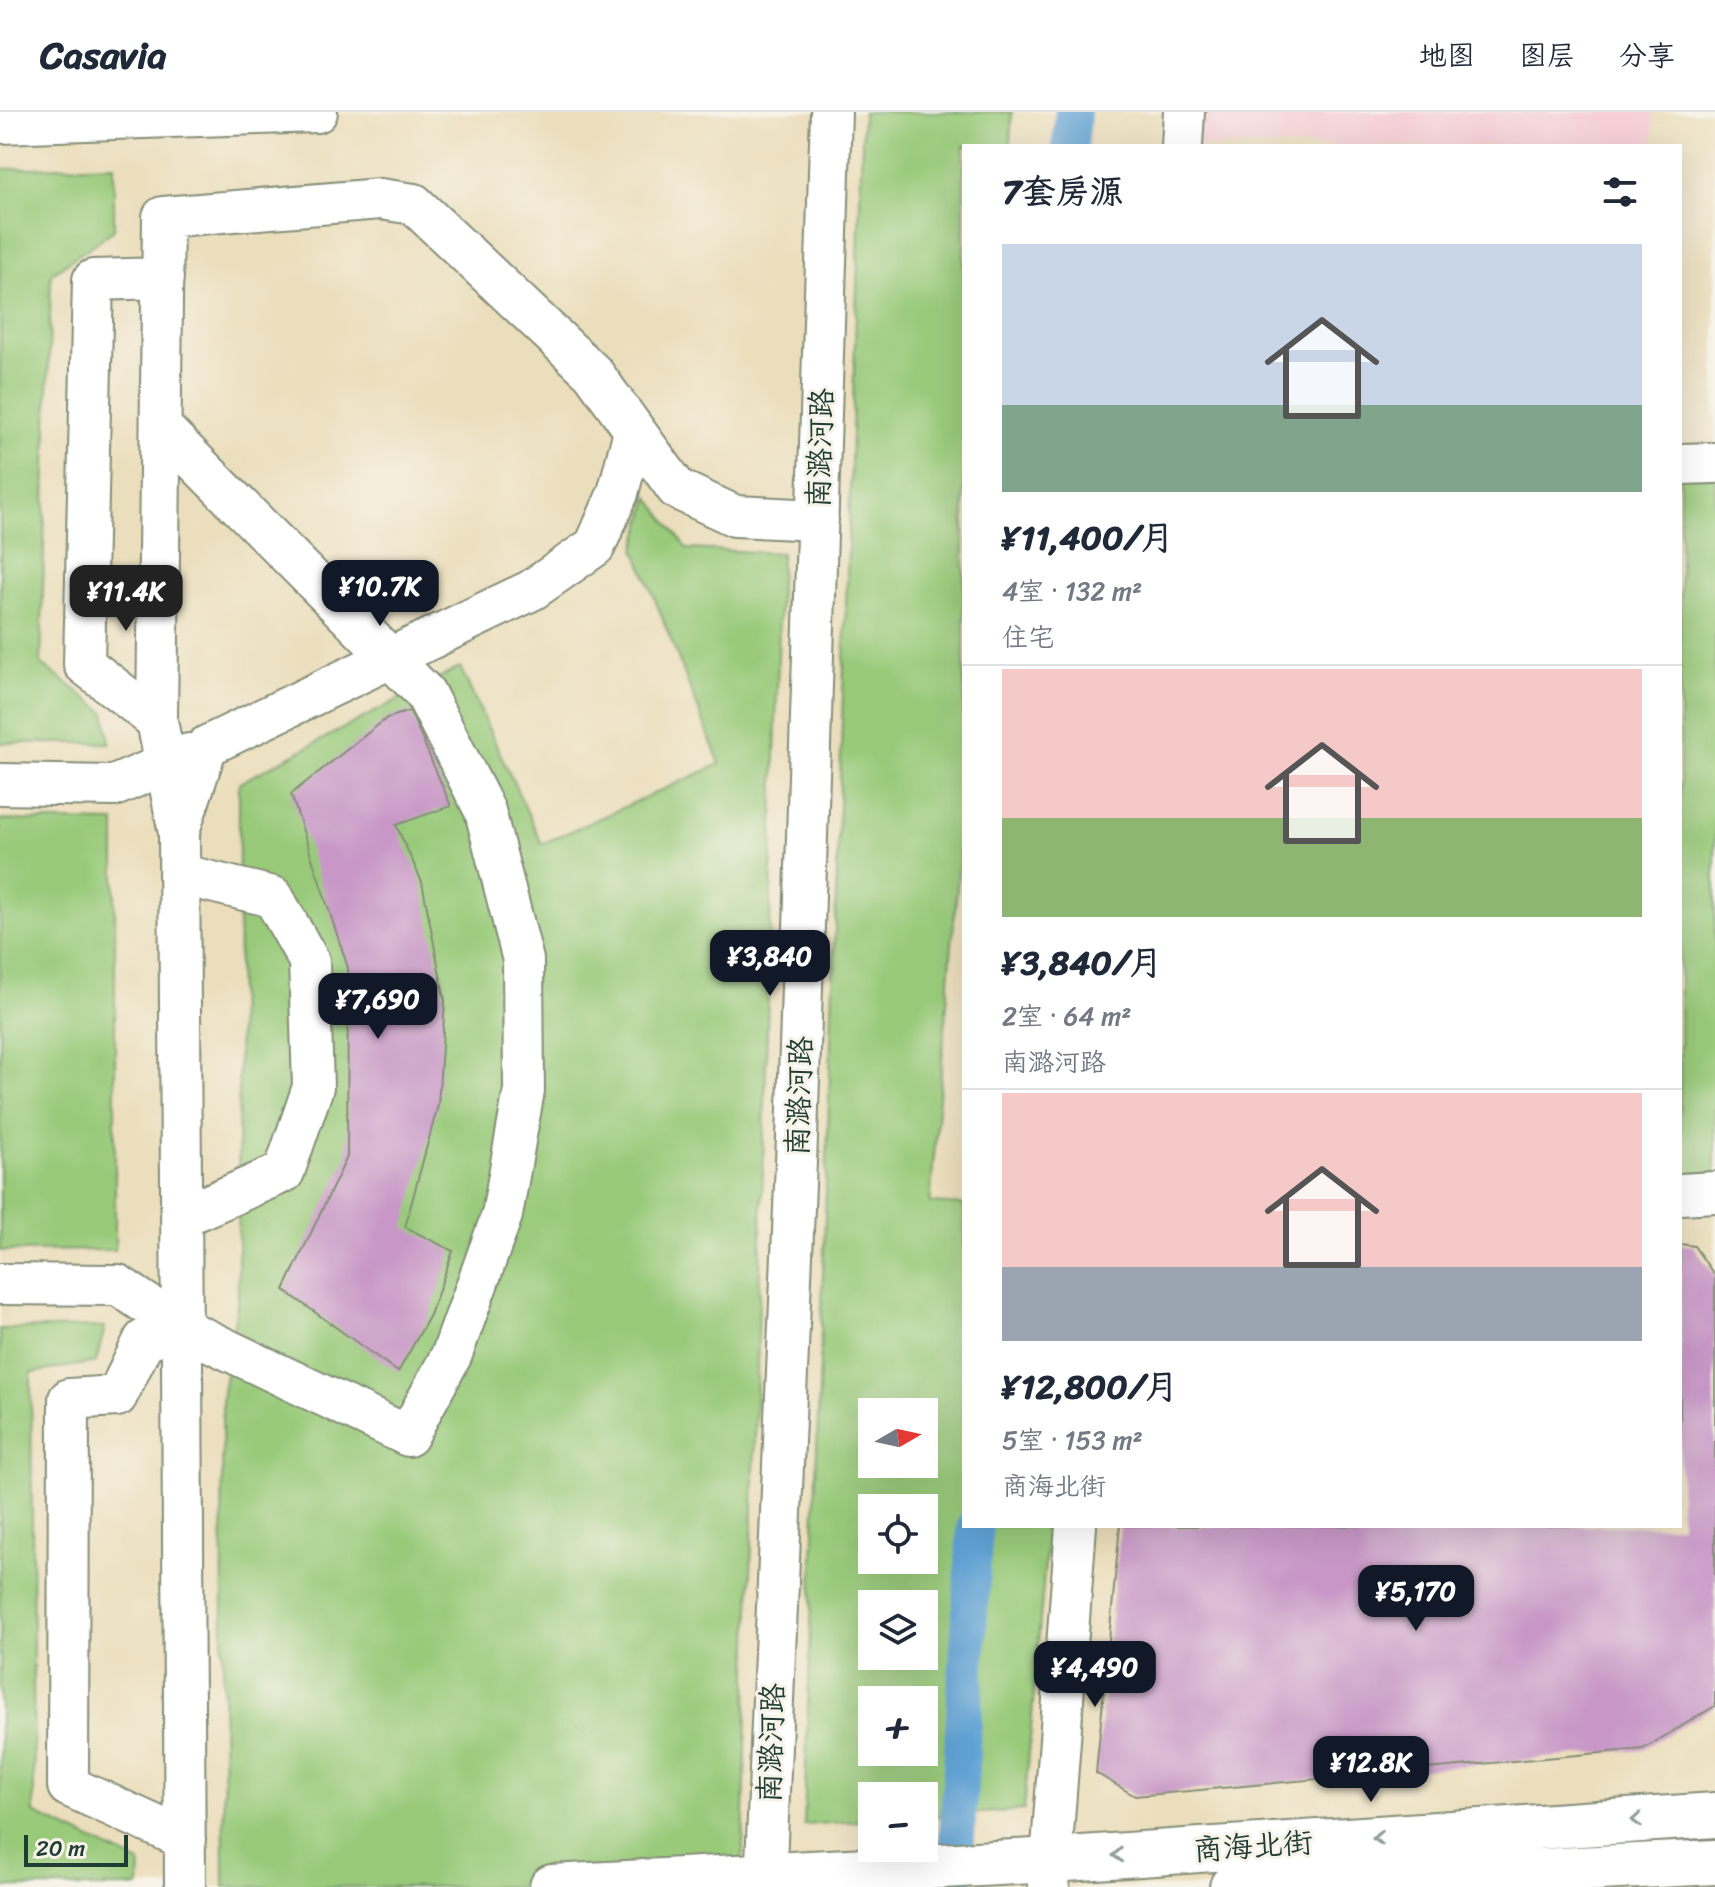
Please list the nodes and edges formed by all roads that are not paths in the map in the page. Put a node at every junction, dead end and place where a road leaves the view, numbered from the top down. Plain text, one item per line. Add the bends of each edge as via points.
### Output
1 (317, 112) edge
2 (831, 112) edge
3 (1184, 112) edge
4 (0, 123) edge
5 (1182, 144) edge
6 (163, 278) junction
7 (161, 427) junction
8 (634, 431) junction
9 (1715, 463) edge
10 (1682, 464) edge
11 (818, 520) junction
12 (391, 658) junction
13 (157, 721) junction
14 (207, 746) junction
15 (166, 764) junction
16 (0, 784) edge
17 (179, 833) junction
18 (179, 874) junction
19 (1715, 1192) edge
20 (1682, 1194) edge
21 (181, 1217) junction
22 (0, 1284) edge
23 (182, 1328) junction
24 (1076, 1528) edge
25 (1715, 1815) edge
26 (185, 1839) junction
27 (1715, 1862) edge
28 (1044, 1869) edge
29 (765, 1880) edge
30 (185, 1887) edge
31 (552, 1887) edge
32 (1232, 1887) edge

1 - 4 street
2 - 11 street, 南潞河路
3 - 5 street
6 - 7 street
6 - 8 street via 163,217 380,199 414,204 593,373
6 - 13 street via 93,280 84,664
7 - 12 street
7 - 13 street
8 - 11 street via 677,489 688,495 735,516
8 - 12 street via 618,493 595,546 532,590
9 - 10 street
11 - 29 street, 南潞河路
12 - 14 street
12 - 23 street via 425,693 485,811 523,960 524,1090 502,1215 452,1354 408,1436
13 - 15 street
14 - 15 street
14 - 17 street
15 - 16 street via 114,786
15 - 17 street
17 - 18 street
18 - 21 street
18 - 21 street via 273,897 309,961 313,1087 284,1172
19 - 20 street
21 - 23 street
22 - 23 street via 118,1285
23 - 26 street
23 - 26 street via 144,1340 117,1396 69,1399 68,1786
24 - 28 street
25 -> 28 main road, 商海北街
26 - 30 street
27 - 32 main road
28 - 29 main road, 商海北街 via 880,1867
29 - 31 main road, 商海北街

